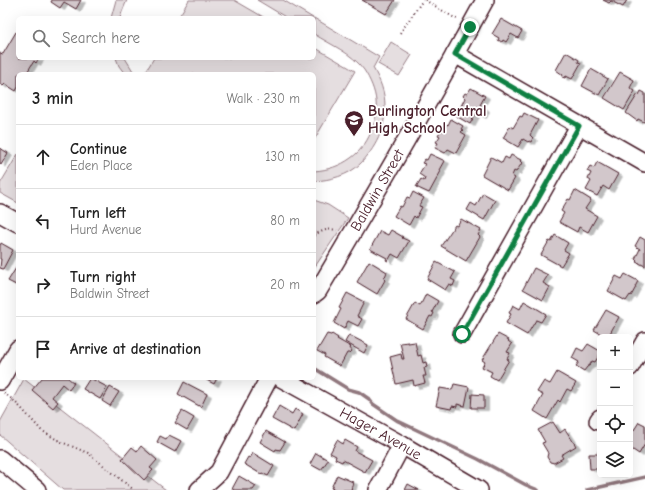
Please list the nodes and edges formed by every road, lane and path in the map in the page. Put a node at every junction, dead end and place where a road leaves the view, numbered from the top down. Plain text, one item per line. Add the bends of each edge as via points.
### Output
1 (424, 0) edge
2 (485, 0) edge
3 (470, 27) junction
4 (400, 33) dead end
5 (455, 54) junction
6 (579, 126) junction
7 (644, 161) edge
8 (0, 213) edge
9 (16, 222) edge
10 (334, 229) dead end
11 (316, 234) edge
12 (316, 292) edge
13 (462, 334) dead end
14 (645, 341) edge
15 (16, 353) edge
16 (633, 362) edge
17 (268, 380) edge
18 (285, 380) edge
19 (0, 381) edge
20 (0, 390) edge
21 (402, 445) junction
22 (0, 459) edge
23 (37, 490) edge
24 (134, 490) edge
25 (199, 490) edge
26 (378, 490) edge
27 (479, 490) edge

1 - 3 path
1 - 4 path
2 - 3 street, Baldwin Street
3 - 5 street, Baldwin Street
5 - 6 street
5 - 12 street, Baldwin Street
6 - 7 street
6 - 13 street
8 - 9 street
10 - 11 path via 325,229
14 - 16 street
15 - 19 street
17 - 25 street via 219,472
18 - 21 street, Hager Avenue
20 - 24 path via 41,430 58,441 88,453
21 - 26 street
21 - 27 street, Hager Avenue
22 - 23 street

